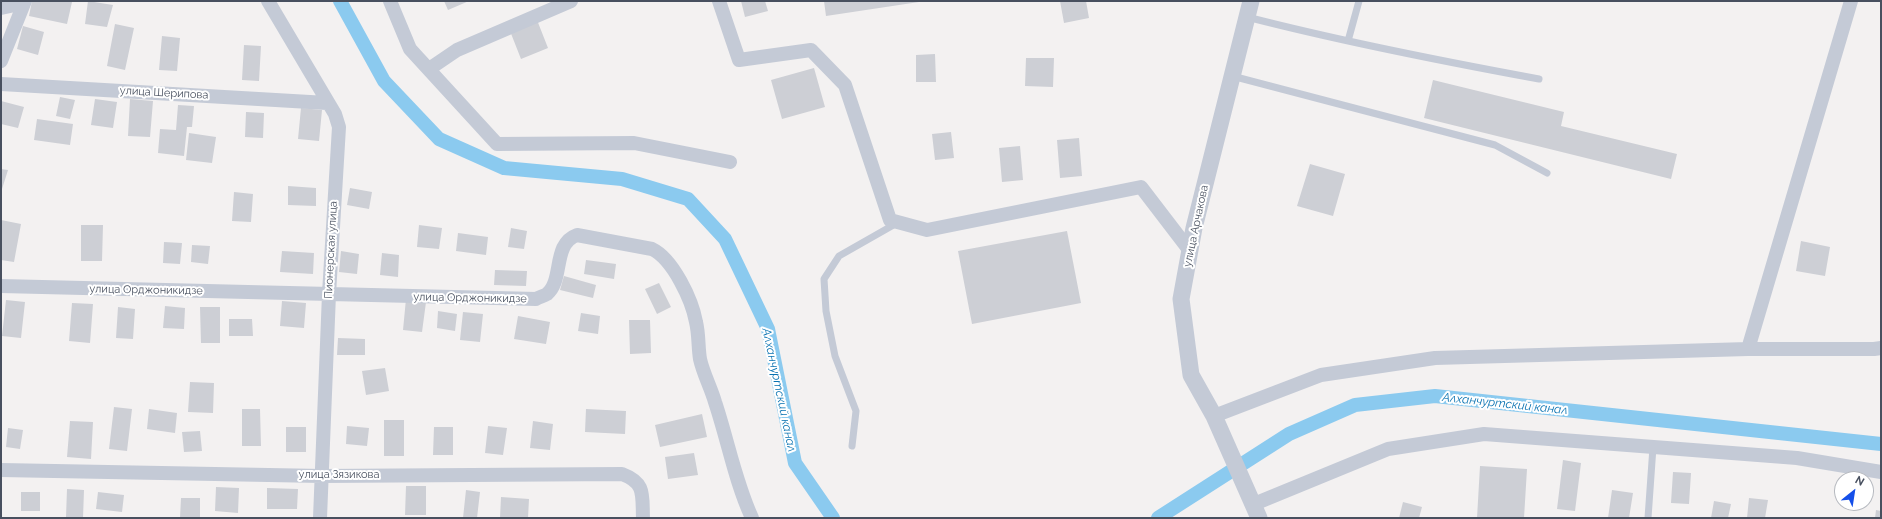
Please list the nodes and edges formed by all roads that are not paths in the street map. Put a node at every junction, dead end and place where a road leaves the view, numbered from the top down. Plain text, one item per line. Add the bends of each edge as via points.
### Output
1 (268, 1) edge
2 (390, 1) edge
3 (571, 1) edge
4 (719, 1) edge
5 (1359, 1) edge
6 (1851, 1) edge
7 (24, 2) edge
8 (1, 8) edge
9 (1249, 9) edge
10 (1348, 41) junction
11 (1, 61) edge
12 (429, 69) junction
13 (1232, 76) junction
14 (1539, 79) dead end
15 (1, 84) edge
16 (327, 102) junction
17 (730, 162) dead end
18 (1547, 173) dead end
19 (899, 222) junction
20 (1190, 251) junction
21 (1, 286) edge
22 (329, 294) junction
23 (1881, 348) edge
24 (1748, 349) junction
25 (1214, 416) junction
26 (852, 446) dead end
27 (1653, 447) junction
28 (1, 470) edge
29 (1881, 472) edge
30 (322, 476) junction
31 (1256, 511) edge
32 (320, 518) edge
33 (643, 518) edge
34 (752, 518) edge
35 (1648, 518) edge

1 - 16 street, Пионерская улица
2 - 12 street via 410,49
3 - 12 street via 457,50
4 - 19 street via 739,60 811,50 845,86 890,220
5 - 10 lane
6 - 24 street
7 - 8 street
7 - 11 street
9 - 10 lane
9 - 13 street, улица Арчакова
10 - 14 lane
12 - 17 street via 497,144 634,143
13 - 18 lane via 1495,145
13 - 20 street, улица Арчакова
15 - 16 street, улица Шерипова
16 - 22 street, Пионерская улица via 335,114 339,127
19 - 20 street via 927,230 1141,187
19 - 26 lane via 839,256 824,279 826,311 835,356 856,411
20 - 25 street, улица Арчакова via 1181,299 1191,375
21 - 22 street, улица Орджоникидзе
22 - 30 street, Пионерская улица
22 - 34 street, улица Орджоникидзе via 536,299 548,294 564,244 569,238 577,235 652,249 660,253 686,292 696,322 700,359 743,498
23 - 24 street
24 - 25 street via 1435,358 1321,375
25 - 31 street, улица Арчакова
27 - 29 street via 1798,458
27 - 31 street via 1484,434 1388,449
27 - 35 lane
28 - 30 street, улица Зязикова
30 - 32 street, Пионерская улица
30 - 33 street, улица Зязикова via 622,474 634,479 642,489

